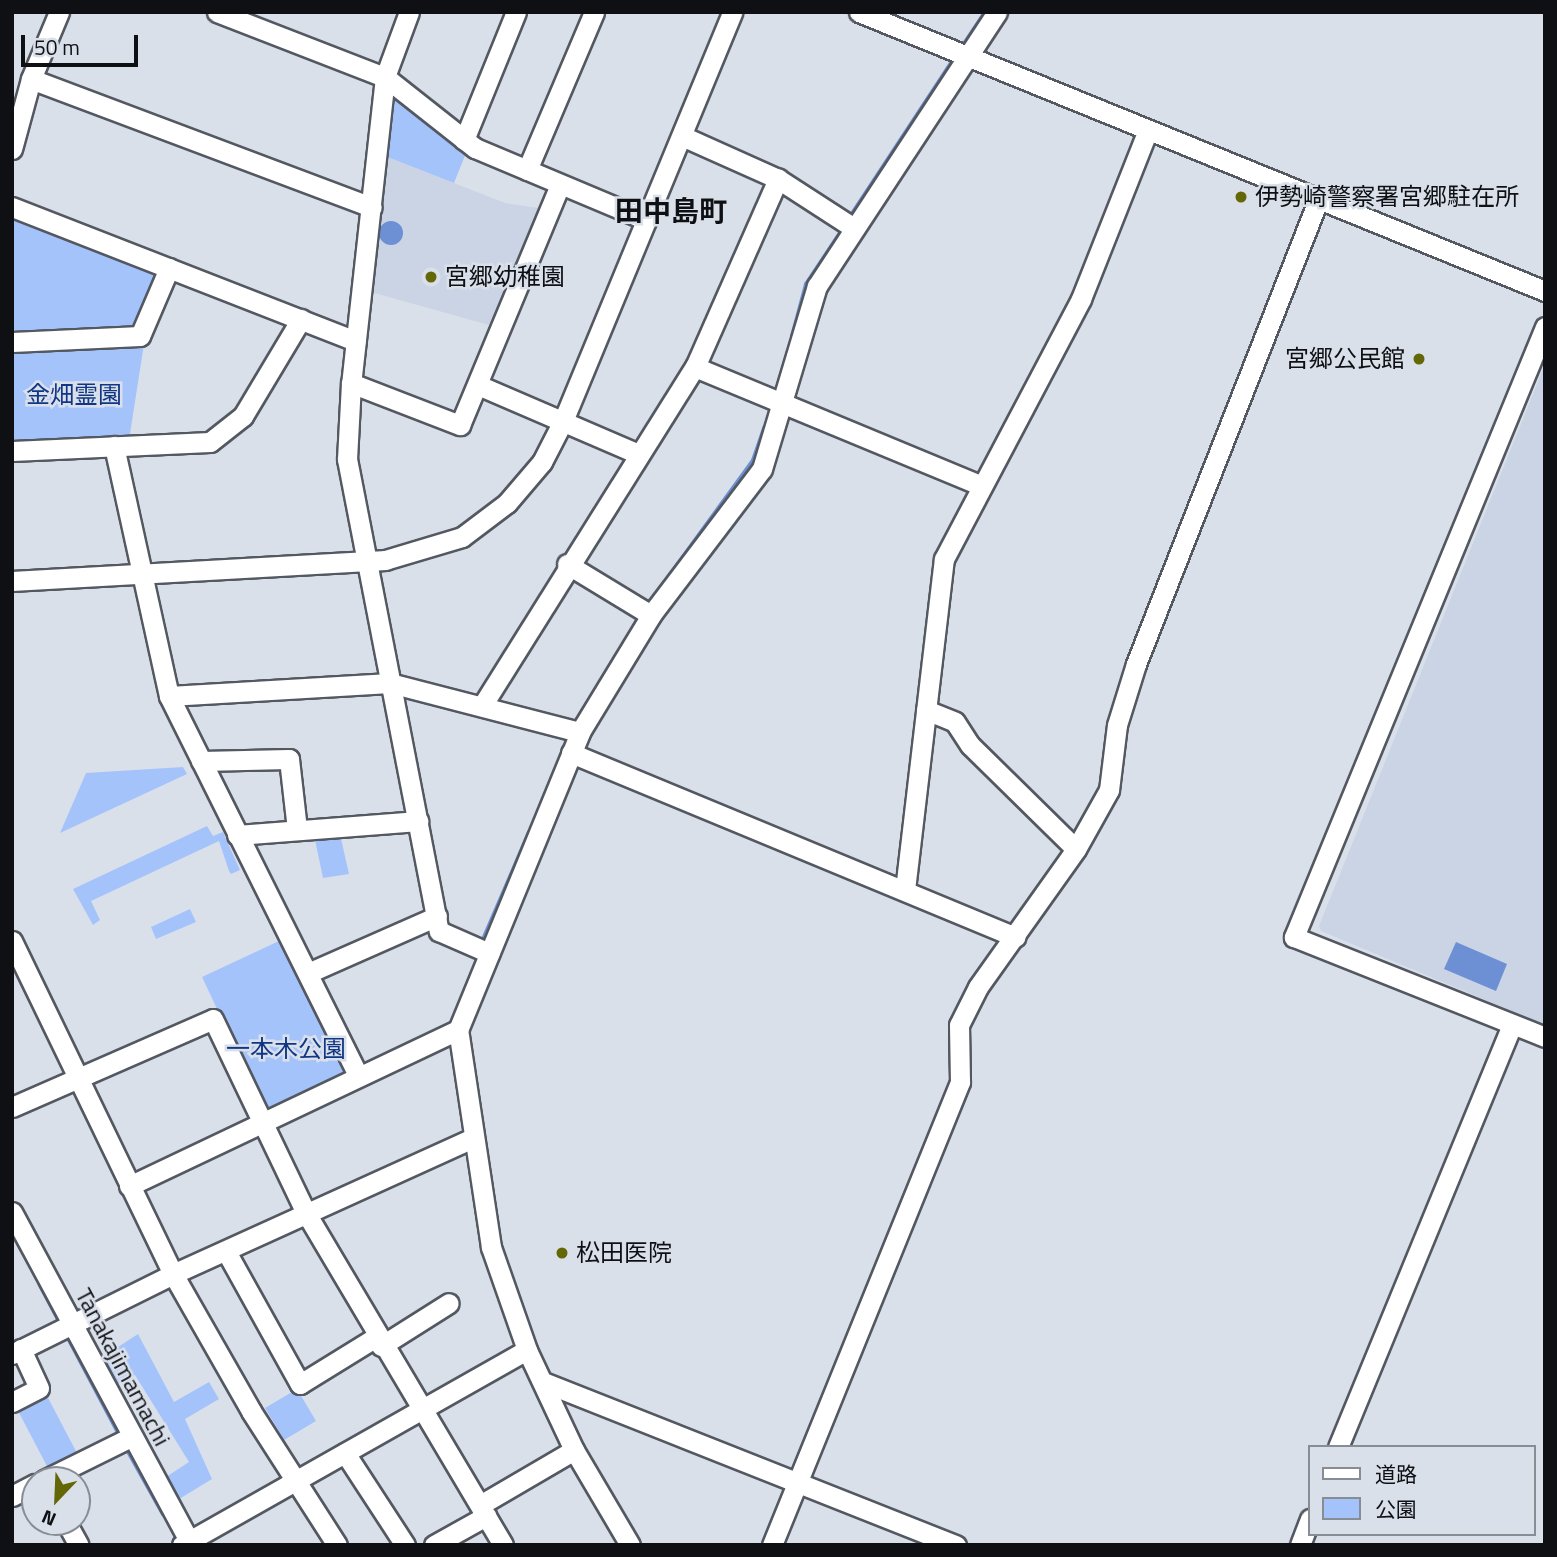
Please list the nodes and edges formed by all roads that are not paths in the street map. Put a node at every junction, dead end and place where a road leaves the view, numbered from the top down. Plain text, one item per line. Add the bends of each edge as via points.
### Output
1 (59, 12) edge
2 (217, 12) edge
3 (410, 12) edge
4 (516, 12) edge
5 (594, 12) edge
6 (732, 12) edge
7 (859, 12) edge
8 (997, 12) edge
9 (969, 56) junction
10 (385, 77) junction
11 (31, 79) junction
12 (1148, 130) junction
13 (682, 136) junction
14 (464, 140) junction
15 (12, 149) edge
16 (527, 170) junction
17 (778, 178) junction
18 (560, 185) junction
19 (1319, 198) junction
20 (12, 207) edge
21 (372, 207) junction
22 (646, 220) junction
23 (854, 228) junction
24 (169, 268) junction
25 (1545, 292) edge
26 (301, 320) junction
27 (1545, 327) edge
28 (356, 341) junction
29 (12, 342) edge
30 (695, 367) junction
31 (351, 383) junction
32 (478, 385) junction
33 (782, 403) junction
34 (563, 421) junction
35 (114, 446) junction
36 (12, 451) edge
37 (638, 454) junction
38 (980, 485) junction
39 (366, 562) junction
40 (567, 564) junction
41 (142, 575) junction
42 (12, 581) edge
43 (651, 615) junction
44 (390, 682) junction
45 (169, 696) junction
46 (482, 706) junction
47 (926, 710) junction
48 (580, 732) junction
49 (571, 753) junction
50 (201, 761) junction
51 (418, 821) junction
52 (297, 829) junction
53 (237, 835) junction
54 (1076, 849) junction
55 (905, 890) junction
56 (437, 916) junction
57 (1015, 937) junction
58 (12, 941) edge
59 (489, 953) junction
60 (308, 973) junction
61 (1512, 1024) junction
62 (458, 1030) junction
63 (1545, 1037) edge
64 (358, 1075) junction
65 (78, 1081) junction
66 (12, 1107) edge
67 (264, 1123) junction
68 (473, 1138) junction
69 (129, 1186) junction
70 (306, 1213) junction
71 (14, 1221) edge
72 (227, 1253) junction
73 (173, 1274) junction
74 (449, 1303) dead end
75 (73, 1322) junction
76 (379, 1341) junction
77 (527, 1350) junction
78 (17, 1352) edge
79 (546, 1383) junction
80 (12, 1402) edge
81 (421, 1411) junction
82 (131, 1437) junction
83 (1339, 1445) edge
84 (574, 1450) junction
85 (345, 1452) junction
86 (72, 1466) edge
87 (293, 1481) junction
88 (799, 1481) junction
89 (483, 1511) junction
90 (1308, 1524) edge
91 (187, 1543) edge
92 (337, 1545) edge
93 (405, 1545) edge
94 (434, 1545) edge
95 (503, 1545) edge
96 (630, 1545) edge
97 (772, 1545) edge
98 (956, 1545) edge
99 (1300, 1545) edge

1 - 11 street
2 - 10 street
3 - 10 street
4 - 14 street
5 - 16 street
6 - 13 street
7 - 9 street
8 - 9 street
9 - 12 street
9 - 23 street
10 - 14 street
10 - 21 street
11 - 15 street
11 - 21 street
12 - 19 street
12 - 38 street via 1081,299
13 - 17 street
13 - 22 street
14 - 16 street
16 - 18 street
17 - 23 street
17 - 30 street
18 - 22 street
18 - 32 street
19 - 25 street
19 - 54 street via 1136,664 1117,725 1109,790
20 - 24 street
21 - 28 street
22 - 34 street
23 - 33 street via 817,286
24 - 26 street
24 - 29 street via 140,336
26 - 28 street
26 - 35 street via 243,416 210,442
27 - 61 street via 1294,937
28 - 31 street
30 - 33 street
30 - 37 street
31 - 32 street via 460,425
31 - 39 street via 347,459
32 - 34 street
33 - 38 street
33 - 43 street via 762,469
34 - 37 street
34 - 39 street via 542,462 507,503 462,537 411,555
35 - 36 street
35 - 41 street
37 - 40 street
38 - 47 street via 944,559
39 - 41 street
39 - 44 street
40 - 43 street
40 - 46 street
41 - 42 street
41 - 45 street
43 - 48 street
44 - 45 street
44 - 46 street
44 - 51 street
45 - 50 street
46 - 48 street
47 - 54 street via 955,722 970,745
47 - 55 street
48 - 49 street
49 - 55 street
49 - 59 street
50 - 52 street via 289,759
50 - 53 street
51 - 52 street
51 - 56 street
52 - 53 street
53 - 60 street
54 - 57 street
55 - 57 street
56 - 59 street via 439,931
56 - 60 street
57 - 88 street via 978,987 959,1025 960,1082
58 - 65 street
59 - 62 street
60 - 64 street
61 - 63 street
61 - 83 street
62 - 64 street
62 - 68 street
64 - 67 street
65 - 66 street
65 - 67 street via 214,1019
65 - 69 street
67 - 69 street
67 - 70 street
68 - 70 street
68 - 77 street via 491,1247
69 - 73 street
70 - 72 street
70 - 76 street
71 - 75 street, Tanakajimamachi
72 - 73 street
72 - 76 street via 300,1384
73 - 75 street
73 - 87 street
74 - 76 street
75 - 78 street
75 - 82 street, Tanakajimamachi
76 - 81 street
77 - 79 street
77 - 81 street
78 - 80 street via 39,1388
79 - 84 street
79 - 88 street
81 - 85 street
81 - 89 street
82 - 86 street
82 - 91 street, Tanakajimamachi
84 - 89 street
84 - 96 street
85 - 87 street
85 - 93 street
87 - 91 street
87 - 92 street
88 - 97 street
88 - 98 street
89 - 94 street
89 - 95 street
90 - 99 street

